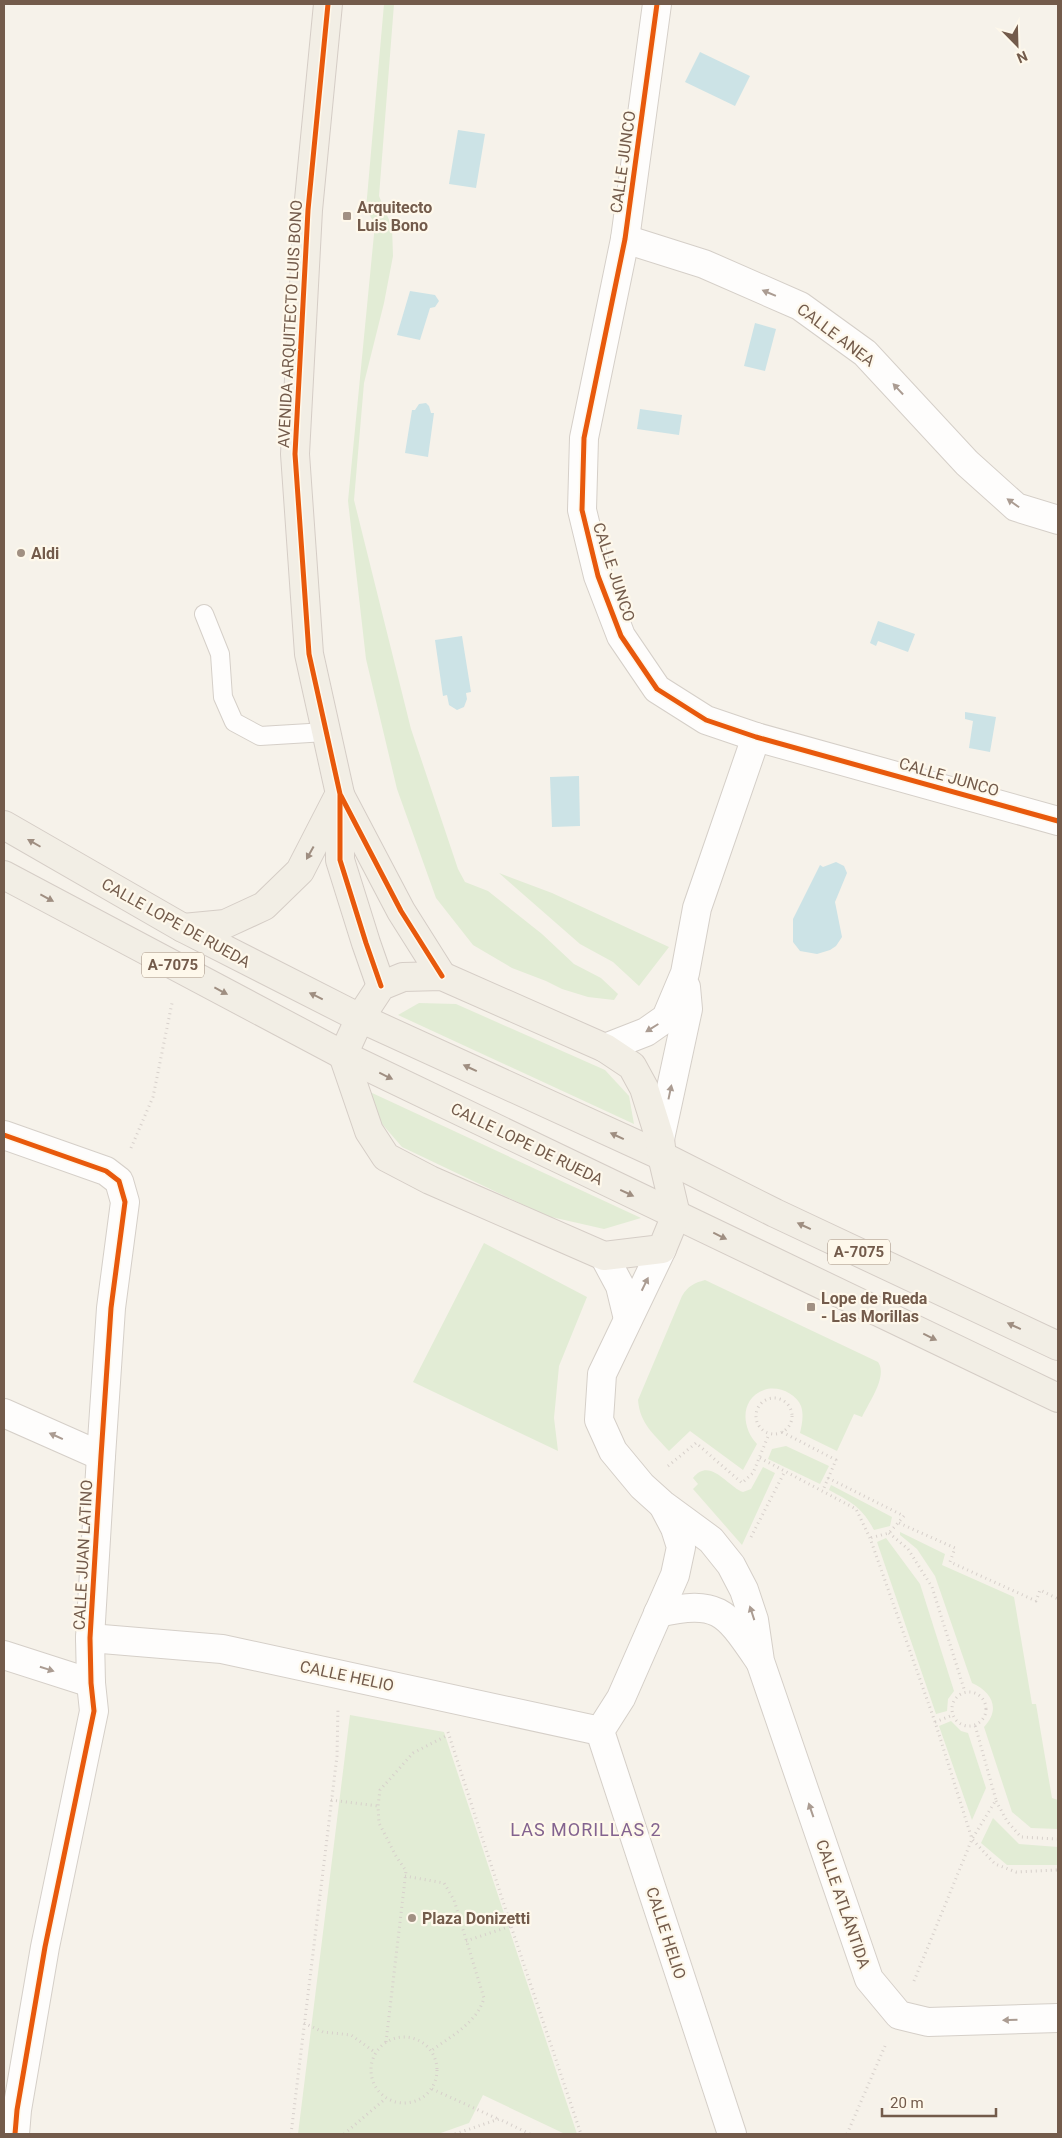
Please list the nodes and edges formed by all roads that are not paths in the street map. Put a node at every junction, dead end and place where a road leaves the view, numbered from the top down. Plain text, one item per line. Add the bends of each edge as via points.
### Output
1 (328, 4) edge
2 (657, 4) edge
3 (625, 239) junction
4 (1058, 520) edge
5 (204, 614) dead end
6 (326, 732) junction
7 (756, 737) junction
8 (340, 794) junction
9 (1058, 821) edge
10 (4, 825) edge
11 (4, 875) edge
12 (183, 928) junction
13 (685, 973) junction
14 (442, 976) junction
15 (382, 986) junction
16 (360, 1018) junction
17 (605, 1048) junction
18 (342, 1055) junction
19 (4, 1135) edge
20 (661, 1148) junction
21 (676, 1215) junction
22 (662, 1249) junction
23 (604, 1256) junction
24 (628, 1319) junction
25 (1058, 1346) edge
26 (1058, 1398) edge
27 (4, 1412) edge
28 (101, 1456) junction
29 (662, 1504) junction
30 (658, 1613) junction
31 (90, 1638) junction
32 (4, 1655) edge
33 (760, 1661) junction
34 (91, 1683) junction
35 (600, 1732) junction
36 (1058, 2018) edge
37 (12, 2122) edge
38 (732, 2134) edge

1 - 6 main road, AVENIDA ARQUITECTO LUIS BONO via 308,210 295,454 309,654
2 - 3 street, CALLE JUNCO
4 -> 3 street, CALLE ANEA via 1016,507 967,463 865,353 800,306 704,264
3 - 7 street, CALLE JUNCO via 584,438 582,510 596,567 621,636 657,688 706,720
5 - 6 lane via 220,654 223,697 234,722 260,736
6 - 8 main road, AVENIDA ARQUITECTO LUIS BONO
7 - 9 street, CALLE JUNCO
7 - 13 street via 696,908
8 -> 12 main road via 300,870 264,906 226,924
8 - 14 main road, AVENIDA ARQUITECTO LUIS BONO via 401,911
8 - 15 main road, AVENIDA ARQUITECTO LUIS BONO via 340,860
12 -> 10 main road, CALLE LOPE DE RUEDA / A-7075
11 -> 18 main road, CALLE LOPE DE RUEDA / A-7075
16 -> 12 main road, CALLE LOPE DE RUEDA / A-7075
13 -> 17 street via 666,1018 646,1032
20 -> 13 street via 688,1009
14 - 15 main road via 403,977
14 - 17 main road
15 - 16 main road
16 - 18 main road
20 -> 16 main road, CALLE LOPE DE RUEDA / A-7075
17 - 20 main road via 632,1066 644,1088
18 -> 21 main road, CALLE LOPE DE RUEDA / A-7075
18 - 23 main road via 369,1131 386,1157 430,1180
19 - 28 street, CALLE JUAN LATINO via 106,1171 119,1182 125,1202 111,1308
20 - 21 main road
25 -> 20 main road, CALLE LOPE DE RUEDA / A-7075 via 784,1217
21 - 22 main road
21 -> 26 main road, CALLE LOPE DE RUEDA / A-7075
22 - 23 main road
24 -> 22 street, CALLE ATLÁNTIDA
23 - 24 street via 620,1286
24 - 29 street, CALLE ATLÁNTIDA via 602,1374 599,1420 613,1450 642,1486
28 -> 27 street
28 - 31 street, CALLE JUAN LATINO
29 - 30 street, CALLE ATLÁNTIDA via 681,1547 674,1575
33 -> 29 street, CALLE ATLÁNTIDA via 754,1620 731,1565 711,1540
30 - 33 street, CALLE ATLÁNTIDA via 685,1606 707,1608 725,1616
30 - 35 street via 620,1698
31 - 34 street, CALLE JUAN LATINO
31 - 35 street, CALLE HELIO via 222,1649
32 -> 34 street
36 -> 33 street, CALLE ATLÁNTIDA via 928,2022 899,2014 868,1979
34 - 37 street, CALLE JUAN LATINO via 94,1711
35 - 38 street, CALLE HELIO

